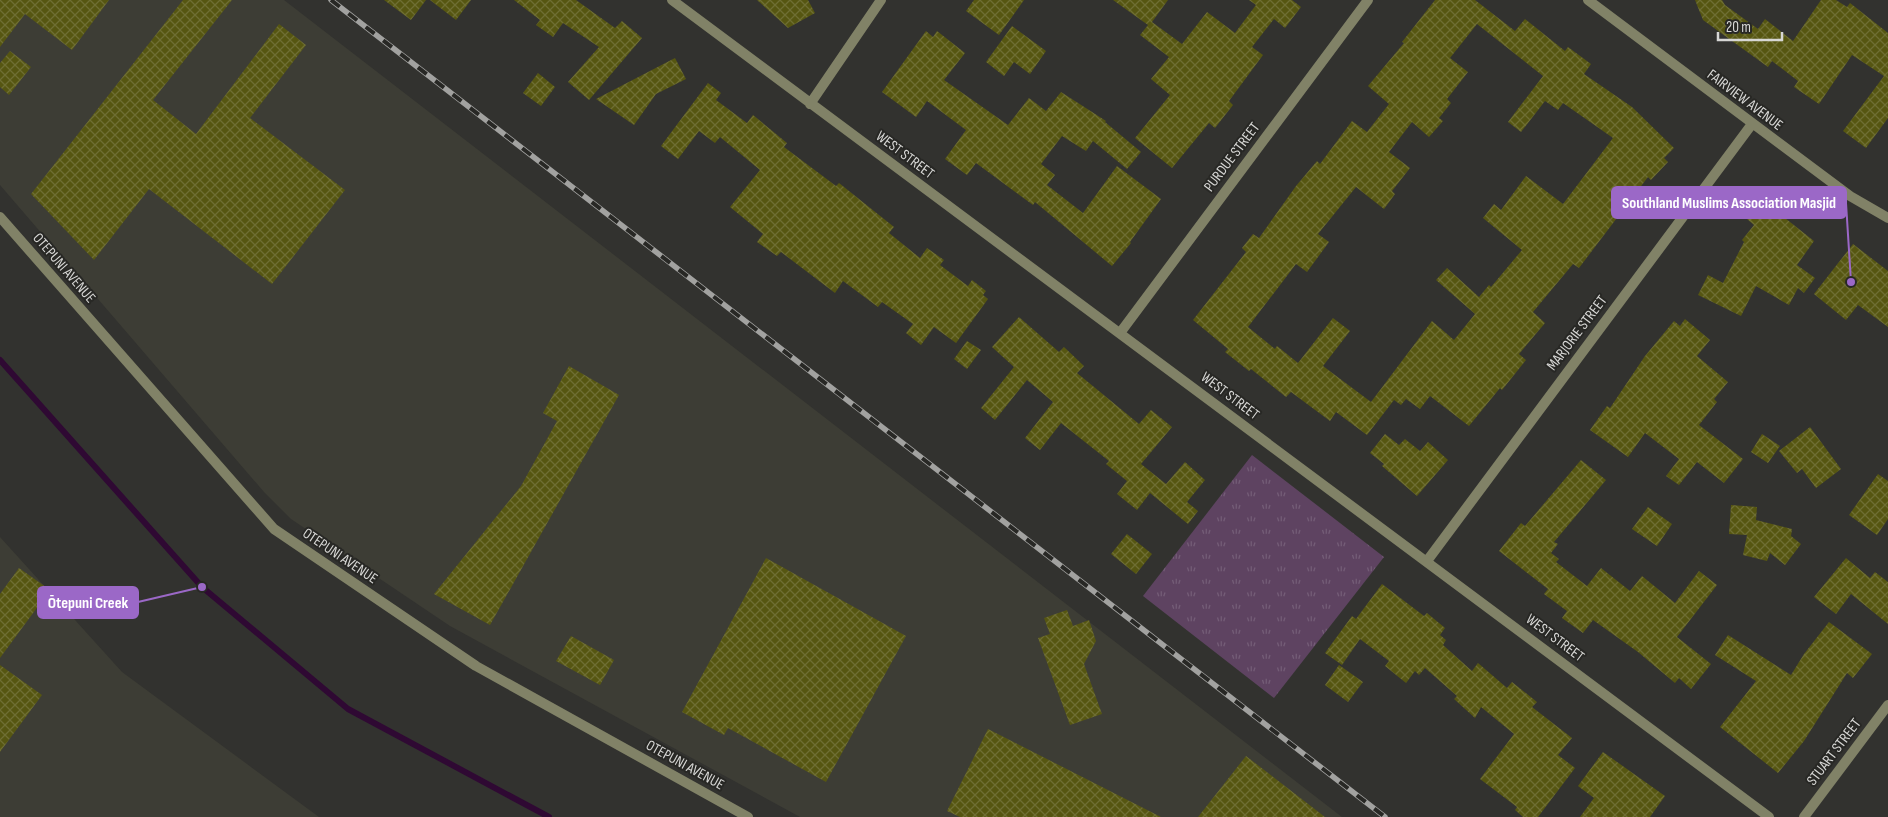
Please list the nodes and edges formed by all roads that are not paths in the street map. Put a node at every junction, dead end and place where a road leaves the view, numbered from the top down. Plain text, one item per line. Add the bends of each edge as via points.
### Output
1 (672, 0) edge
2 (881, 0) edge
3 (1368, 0) edge
4 (1588, 0) edge
5 (810, 104) junction
6 (1752, 124) junction
7 (0, 217) edge
8 (1888, 218) edge
9 (1120, 333) junction
10 (1427, 561) junction
11 (1888, 705) edge
12 (748, 817) edge
13 (1769, 817) edge
14 (1804, 817) edge

1 - 5 street, WEST STREET
2 - 5 street
3 - 9 street, PURDUE STREET
4 - 6 street, FAIRVIEW AVENUE
5 - 9 street, WEST STREET
6 - 8 street, FAIRVIEW AVENUE via 1850,196
6 - 10 street, MARJORIE STREET
7 - 12 street, OTEPUNI AVENUE via 274,529 476,666
9 - 10 street, WEST STREET
10 - 13 street, WEST STREET
11 - 14 street, STUART STREET

